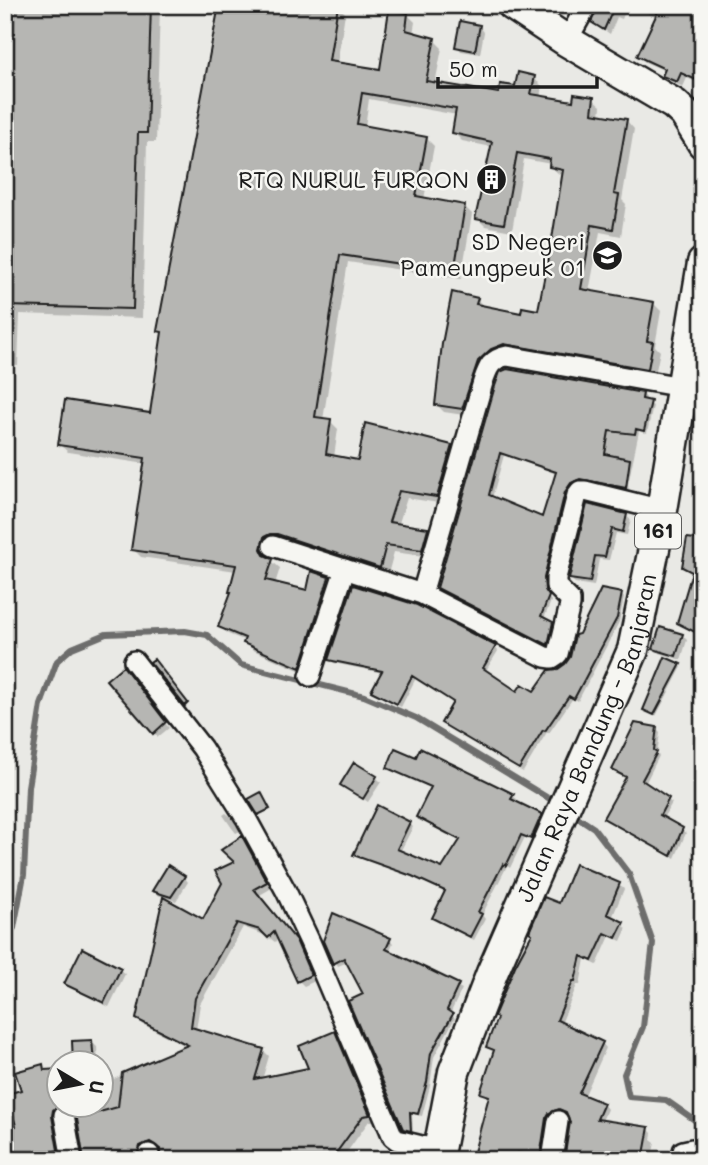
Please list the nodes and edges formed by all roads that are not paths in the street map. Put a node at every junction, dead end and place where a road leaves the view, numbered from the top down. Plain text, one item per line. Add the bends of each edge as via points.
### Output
1 (513, 5) edge
2 (587, 5) edge
3 (567, 41) junction
4 (703, 143) edge
5 (703, 263) edge
6 (681, 387) junction
7 (662, 510) junction
8 (273, 546) dead end
9 (345, 569) junction
10 (422, 594) junction
11 (134, 661) dead end
12 (310, 676) dead end
13 (65, 1120) edge
14 (558, 1121) dead end
15 (703, 1153) edge
16 (437, 1155) edge
17 (72, 1160) edge
18 (552, 1160) edge
19 (681, 1160) edge

1 - 3 main road
2 - 3 street
3 - 4 main road via 674,104
5 - 6 main road, Jalan Raya Bandung - Banjaran / 161
6 - 7 main road, Jalan Raya Bandung - Banjaran / 161
6 - 10 street via 507,356 497,358 488,366
7 - 10 street via 584,491 577,495 556,578 556,586 570,605 558,654 552,658
7 - 16 main road, Jalan Raya Bandung - Banjaran / 161 via 633,650 492,973 454,1072
8 - 9 street
9 - 10 street
9 - 12 street
11 - 16 street via 202,748 254,832 310,942 393,1137
13 - 17 street
14 - 18 street
15 - 19 street via 686,1150

